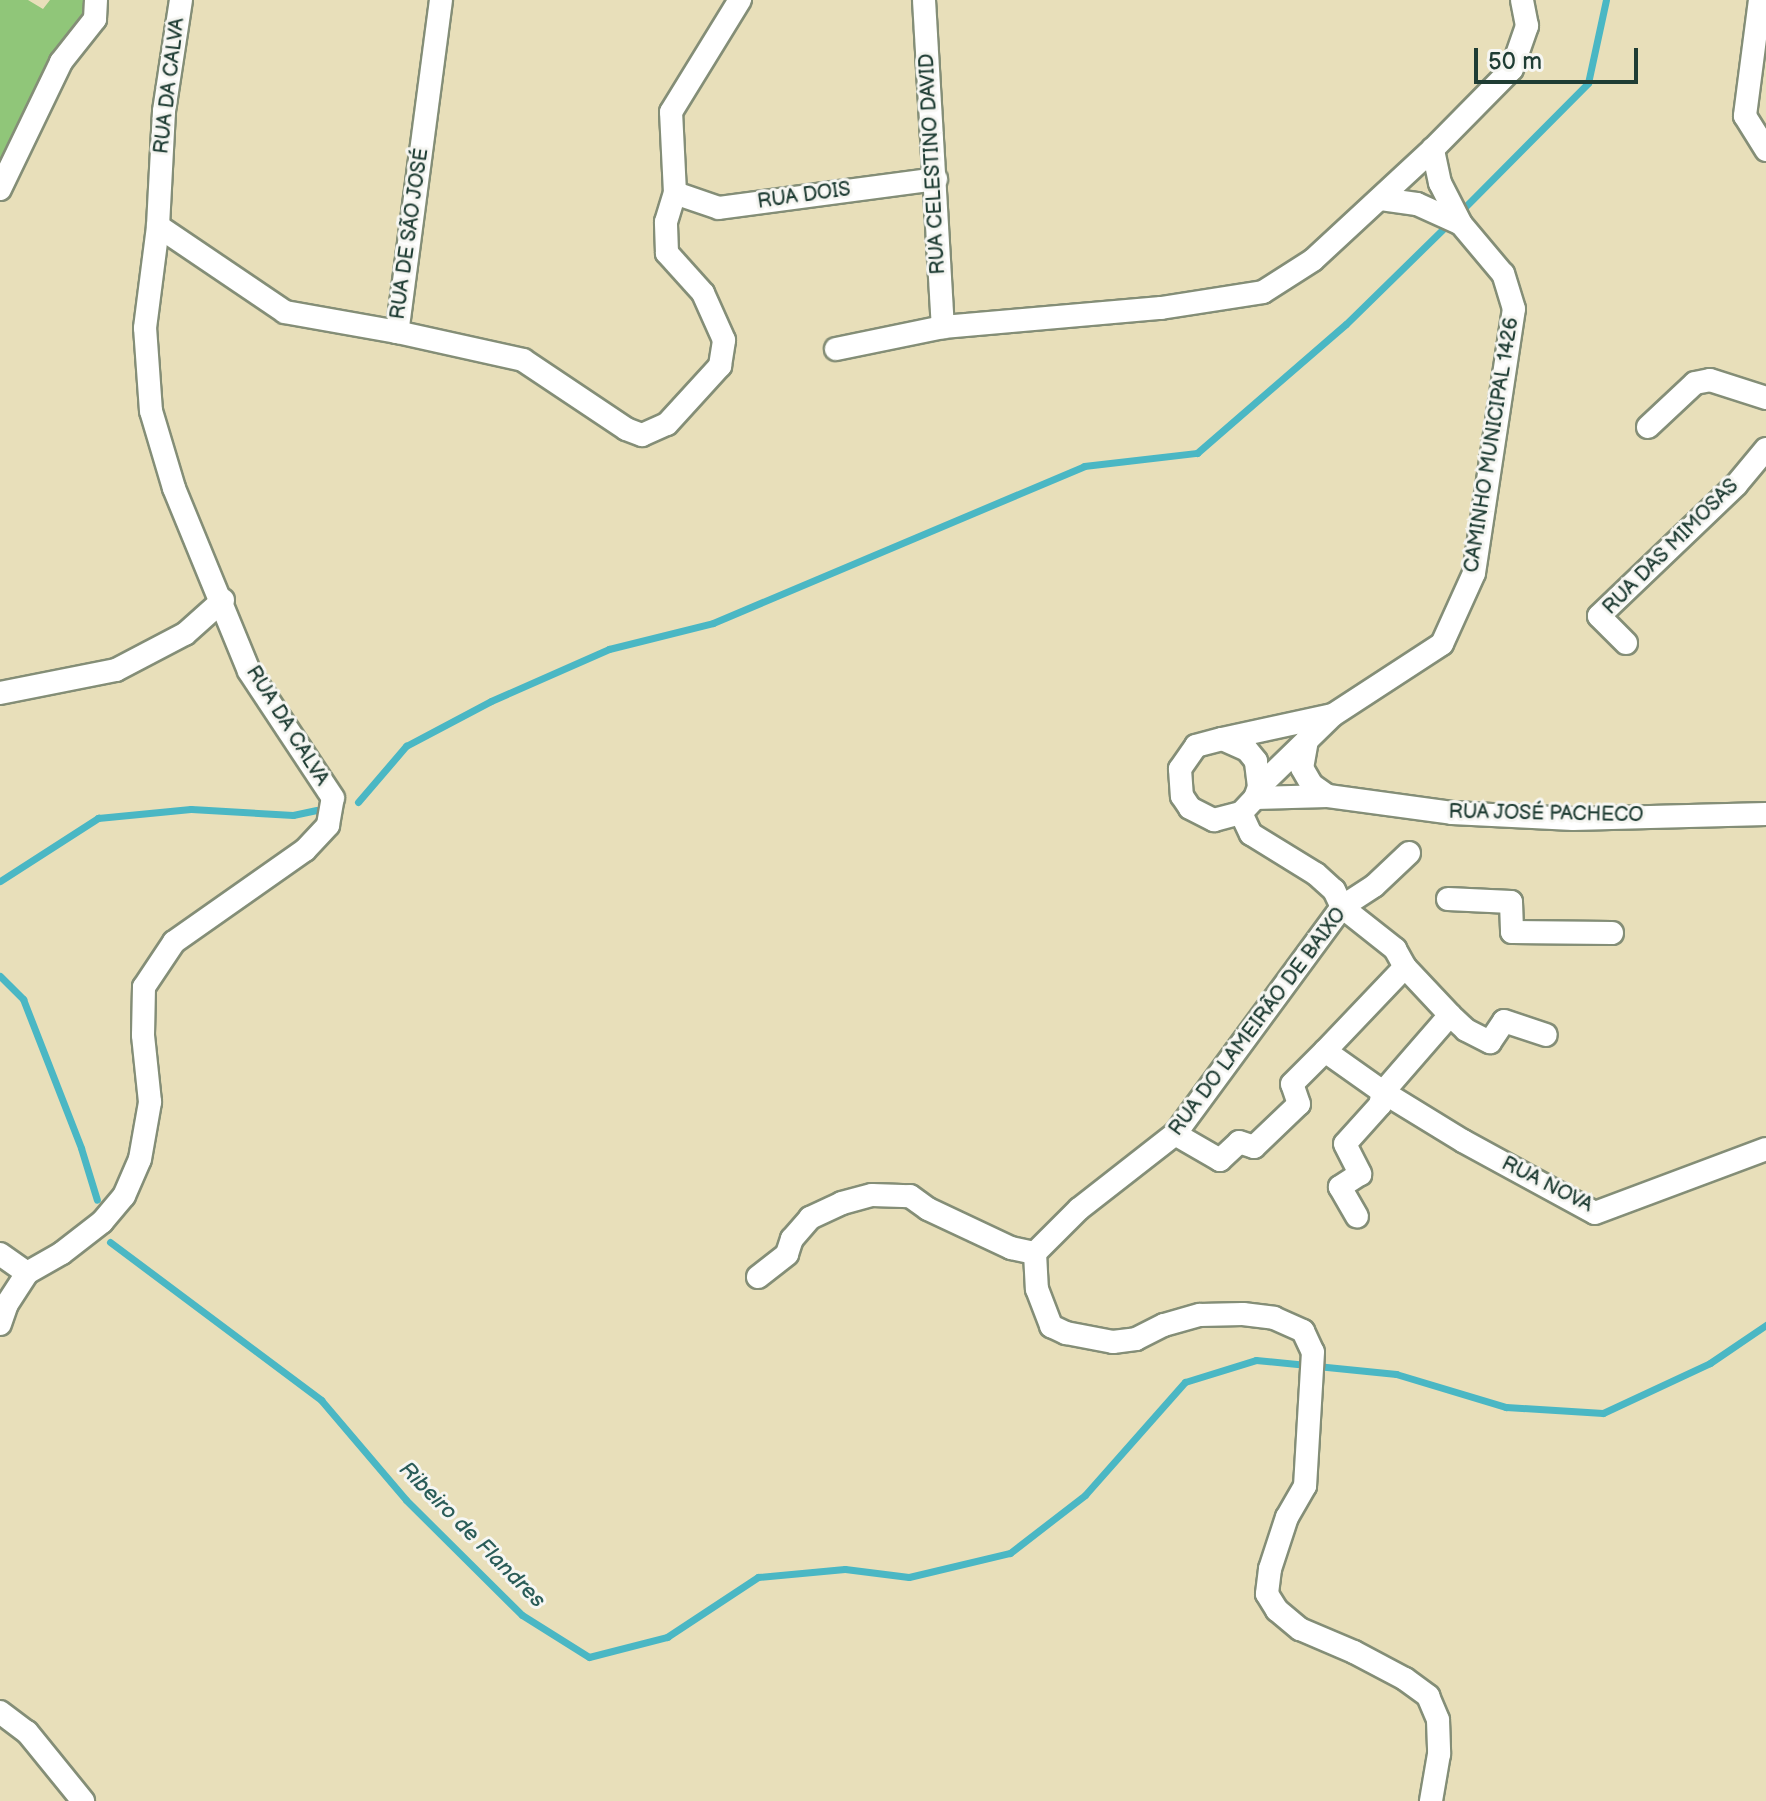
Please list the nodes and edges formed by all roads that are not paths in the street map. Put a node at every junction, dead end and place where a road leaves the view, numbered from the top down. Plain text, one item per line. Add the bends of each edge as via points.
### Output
1 (96, 0) edge
2 (181, 0) edge
3 (441, 0) edge
4 (740, 0) edge
5 (924, 0) edge
6 (1522, 0) edge
7 (1760, 0) edge
8 (1433, 149) junction
9 (1766, 150) edge
10 (936, 179) junction
11 (0, 189) edge
12 (675, 193) junction
13 (1381, 199) junction
14 (1461, 224) junction
15 (158, 226) junction
16 (943, 327) junction
17 (397, 332) junction
18 (836, 349) dead end
19 (1766, 398) edge
20 (1648, 427) dead end
21 (1766, 449) edge
22 (223, 600) junction
23 (1626, 643) dead end
24 (0, 693) edge
25 (1333, 715) junction
26 (1222, 739) junction
27 (1307, 740) junction
28 (1328, 796) junction
29 (1252, 799) junction
30 (1766, 814) edge
31 (1409, 853) dead end
32 (1448, 899) dead end
33 (1342, 907) junction
34 (1612, 933) dead end
35 (1405, 967) junction
36 (1450, 1015) junction
37 (1546, 1035) dead end
38 (1325, 1051) junction
39 (1383, 1092) junction
40 (1175, 1134) junction
41 (1766, 1149) edge
42 (1357, 1216) dead end
43 (1035, 1253) junction
44 (0, 1254) edge
45 (27, 1273) junction
46 (758, 1277) dead end
47 (0, 1324) edge
48 (0, 1712) edge
49 (83, 1801) edge
50 (1431, 1801) edge

1 - 11 street via 95,19 61,62
2 - 15 street, RUA DA CALVA via 164,111
3 - 17 street, RUA DE SÃO JOSÉ
4 - 12 street via 671,112
5 - 10 street, RUA CELESTINO DAVID
6 - 8 street via 1527,26 1512,69
7 - 9 street via 1745,116
8 - 13 street
8 - 14 street, CAMINHO MUNICIPAL 1426 via 1440,183
10 - 12 street, RUA DOIS via 719,208
10 - 16 street, RUA CELESTINO DAVID
12 - 17 street, RUA DE SÃO JOSÉ via 666,222 667,253 703,293 724,340 720,366 667,424 642,435 523,360
13 - 14 street, CAMINHO MUNICIPAL 1426 via 1417,204
13 - 16 street via 1313,260 1263,292 1161,308
14 - 25 street, CAMINHO MUNICIPAL 1426 via 1503,274 1514,309 1474,573 1442,644
15 - 17 street via 285,312
15 - 22 street, RUA DA CALVA via 145,328 151,411 174,488
16 - 18 street
19 - 20 street via 1710,380 1695,383
21 - 23 street, RUA DAS MIMOSAS via 1736,485 1599,616
22 - 24 street via 185,634 116,670
22 - 45 street, RUA DA CALVA via 249,671 333,798 328,825 305,850 174,942 144,987 150,1102 140,1159 124,1196 102,1222
25 - 26 street, CAMINHO MUNICIPAL 1426
25 - 27 street, CAMINHO MUNICIPAL 1426
26 - 29 street via 1247,750 1256,761
26 - 29 street, RUA JOSÉ PACHECO via 1209,740 1186,756 1179,783 1182,796 1190,808 1214,820
27 - 28 street via 1302,768 1312,785
27 - 29 street, CAMINHO MUNICIPAL 1426
28 - 29 street, RUA JOSÉ PACHECO
28 - 30 street, RUA JOSÉ PACHECO via 1452,813 1542,817
29 - 33 street via 1251,834 1316,874 1334,890
31 - 33 street, RUA DO LAMEIRÃO DE BAIXO
32 - 34 street via 1511,902 1512,932
33 - 35 street via 1395,949
33 - 40 street, RUA DO LAMEIRÃO DE BAIXO
35 - 36 street
35 - 38 street
36 - 37 street via 1490,1042 1504,1021
36 - 39 street
38 - 39 street
38 - 40 street via 1292,1084 1299,1104 1254,1147 1239,1142 1220,1160
39 - 41 street, RUA NOVA via 1595,1213
39 - 42 street via 1380,1105 1345,1144 1360,1174 1340,1187
40 - 43 street, RUA DO LAMEIRÃO DE BAIXO via 1079,1209
43 - 46 street via 1011,1248 910,1196 872,1195 810,1218 787,1254
43 - 50 street via 1037,1289 1051,1326 1113,1342 1200,1315 1243,1314 1274,1318 1303,1331 1313,1352 1314,1377 1305,1486 1287,1517 1267,1594 1300,1629 1367,1658 1428,1696 1438,1720 1439,1754
44 - 45 street
45 - 47 street, RUA DA CALVA
48 - 49 street via 27,1732

